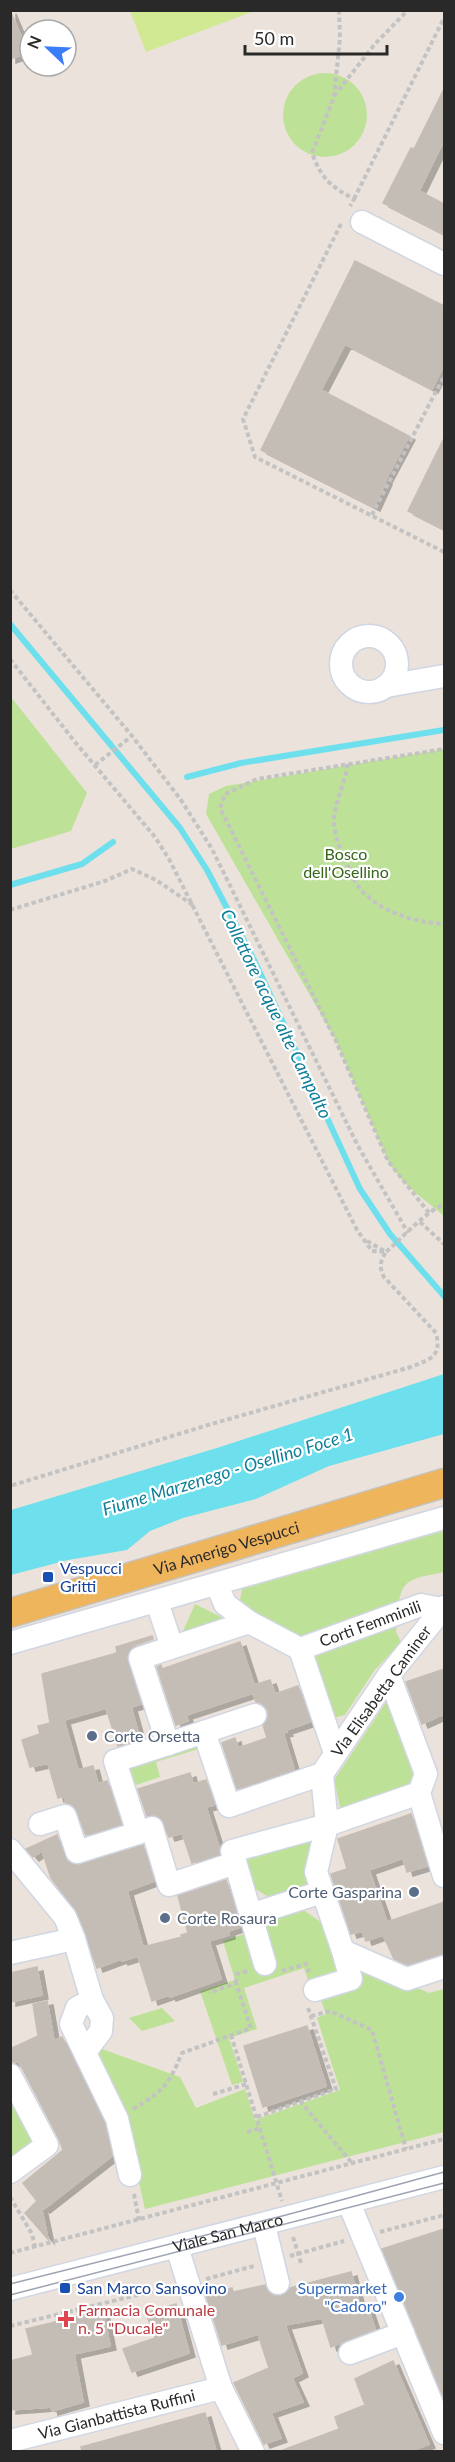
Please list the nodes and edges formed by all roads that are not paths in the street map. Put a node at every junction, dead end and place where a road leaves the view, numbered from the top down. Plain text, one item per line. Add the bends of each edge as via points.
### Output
1 (351, 217) road end
2 (444, 264) edge
3 (395, 656) junction
4 (434, 678) edge
5 (386, 686) junction
6 (444, 1484) edge
7 (444, 1518) edge
8 (218, 1585) junction
9 (157, 1602) junction
10 (443, 1608) edge
11 (10, 1613) edge
12 (249, 1622) junction
13 (10, 1643) edge
14 (172, 1647) junction
15 (300, 1649) junction
16 (389, 1675) junction
17 (255, 1715) dead end
18 (204, 1732) junction
19 (168, 1744) junction
20 (335, 1753) junction
21 (322, 1774) junction
22 (430, 1778) edge
23 (436, 1817) edge
24 (40, 1824) dead end
25 (327, 1825) junction
26 (138, 1833) junction
27 (10, 1850) edge
28 (235, 1863) junction
29 (444, 1876) edge
30 (322, 1892) junction
31 (250, 1915) junction
32 (74, 1939) junction
33 (343, 1951) junction
34 (10, 1953) edge
35 (265, 1964) road end
36 (444, 1967) edge
37 (311, 1997) road end
38 (10, 2075) edge
39 (10, 2172) edge
40 (130, 2175) road end
41 (444, 2177) edge
42 (349, 2204) junction
43 (264, 2225) junction
44 (177, 2247) junction
45 (275, 2272) road end
46 (10, 2289) edge
47 (405, 2339) junction
48 (353, 2359) dead end
49 (221, 2388) junction
50 (444, 2433) edge
51 (10, 2441) edge
52 (253, 2451) edge

1 - 2 street
3 - 4 street
3 - 5 street via 396,673
3 - 5 street via 386,642 362,637 348,645 340,661 343,677 355,689 371,692
4 - 5 street
6 - 11 main road, Via Amerigo Vespucci
7 - 8 street
8 - 9 street
8 - 12 street, Corti Femminili via 225,1604
9 - 13 street
9 - 14 street
10 - 15 street, Corti Femminili via 421,1605
10 - 16 street, Via Elisabetta Caminer
12 - 14 street
12 - 15 street, Corti Femminili
14 - 19 street via 140,1658
15 - 20 street, Corti Femminili
16 - 20 street, Via Elisabetta Caminer
16 - 22 street
17 - 18 street
18 - 19 street
18 - 21 street via 229,1806
19 - 26 street via 114,1761
20 - 21 street, Via Elisabetta Caminer
21 - 25 street, Via Elisabetta Caminer
22 - 23 street
22 - 25 street
23 - 29 street
24 - 26 street via 65,1816 77,1852
25 - 28 street via 232,1851
25 - 30 street, Via Elisabetta Caminer via 316,1872
26 - 28 street via 152,1828 169,1885
27 - 32 street via 65,1917
28 - 31 street
30 - 31 street
30 - 33 street, Via Elisabetta Caminer
31 - 35 street
32 - 34 street
32 - 40 street via 92,2000 102,2018 100,2031 85,2052 117,2119
33 - 36 street via 407,1978
33 - 37 street, Via Elisabetta Caminer via 351,1979
38 - 39 street via 47,2145
41 - 42 street, Viale San Marco
42 - 43 street, Viale San Marco
42 - 47 street
43 - 44 street, Viale San Marco
43 - 45 street
44 - 46 street, Viale San Marco
44 - 49 street
47 - 48 street
47 - 50 street
49 - 51 street, Via Gianbattista Ruffini
49 - 52 street

